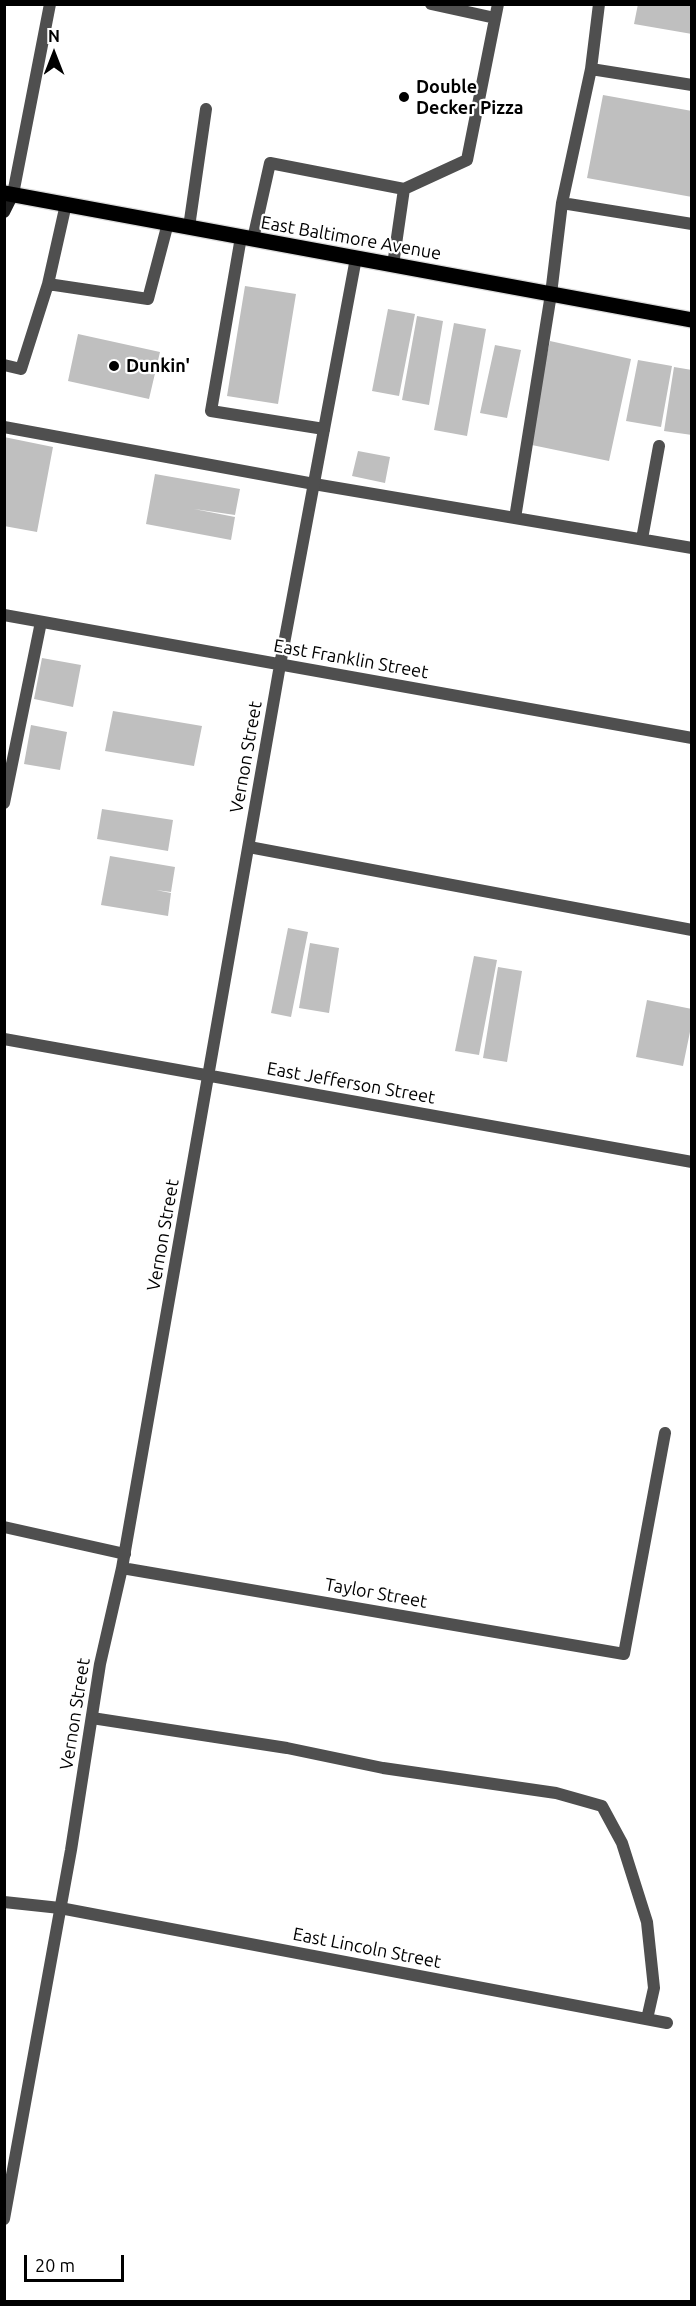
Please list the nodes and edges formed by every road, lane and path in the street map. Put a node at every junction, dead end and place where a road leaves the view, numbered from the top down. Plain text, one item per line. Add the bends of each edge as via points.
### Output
1 (50, 4) edge
2 (431, 4) edge
3 (498, 4) edge
4 (599, 4) edge
5 (495, 18) junction
6 (591, 69) junction
7 (692, 85) edge
8 (206, 109) dead end
9 (405, 189) junction
10 (9, 194) edge
11 (562, 203) junction
12 (66, 204) junction
13 (4, 212) edge
14 (168, 223) junction
15 (692, 224) edge
16 (189, 227) junction
17 (247, 238) junction
18 (356, 258) junction
19 (393, 265) junction
20 (48, 284) junction
21 (551, 294) junction
22 (692, 320) edge
23 (4, 365) edge
24 (4, 427) edge
25 (324, 429) junction
26 (659, 446) dead end
27 (314, 484) junction
28 (515, 518) junction
29 (642, 539) junction
30 (692, 548) edge
31 (4, 615) edge
32 (41, 622) junction
33 (280, 664) junction
34 (692, 738) edge
35 (4, 803) edge
36 (249, 847) junction
37 (692, 930) edge
38 (4, 1039) edge
39 (209, 1076) junction
40 (692, 1162) edge
41 (665, 1433) dead end
42 (4, 1527) edge
43 (125, 1554) junction
44 (122, 1568) junction
45 (92, 1718) junction
46 (4, 1902) edge
47 (60, 1908) junction
48 (647, 2019) junction
49 (668, 2022) dead end
50 (4, 2219) edge

1 - 10 street
2 - 5 street
3 - 5 street
4 - 6 street
5 - 9 street via 467,160
6 - 7 street
6 - 11 street
8 - 16 street
9 - 17 street via 270,163
9 - 19 street
10 - 12 main road, East Baltimore Avenue
10 - 13 street
11 - 15 street
11 - 21 street
12 - 14 main road, East Baltimore Avenue
12 - 20 street
14 - 16 main road, East Baltimore Avenue
14 - 20 street via 148,299
16 - 17 main road, East Baltimore Avenue
17 - 18 main road, East Baltimore Avenue
17 - 25 street via 211,411
18 - 19 main road, East Baltimore Avenue
18 - 25 street, Vernon Street
19 - 21 main road, East Baltimore Avenue
20 - 23 street via 21,369
21 - 22 main road, East Baltimore Avenue
21 - 28 street
24 - 27 street
25 - 27 street, Vernon Street
26 - 29 street
27 - 28 street
27 - 33 street, Vernon Street
28 - 29 street
29 - 30 street
31 - 32 street, East Franklin Street
32 - 33 street, East Franklin Street
32 - 35 street
33 - 34 street, East Franklin Street
33 - 36 street, Vernon Street
36 - 37 street
36 - 39 street, Vernon Street
38 - 39 street, East Jefferson Street
39 - 40 street, East Jefferson Street
39 - 43 street, Vernon Street
41 - 44 street, Taylor Street via 624,1654
42 - 43 street
43 - 44 street, Vernon Street
44 - 45 street, Vernon Street
45 - 47 street, Vernon Street
45 - 48 street via 556,1793 602,1806 622,1843 647,1922 654,1988
46 - 47 street, East Lincoln Street
47 - 48 street, East Lincoln Street
47 - 50 street, Vernon Street
48 - 49 street, East Lincoln Street

